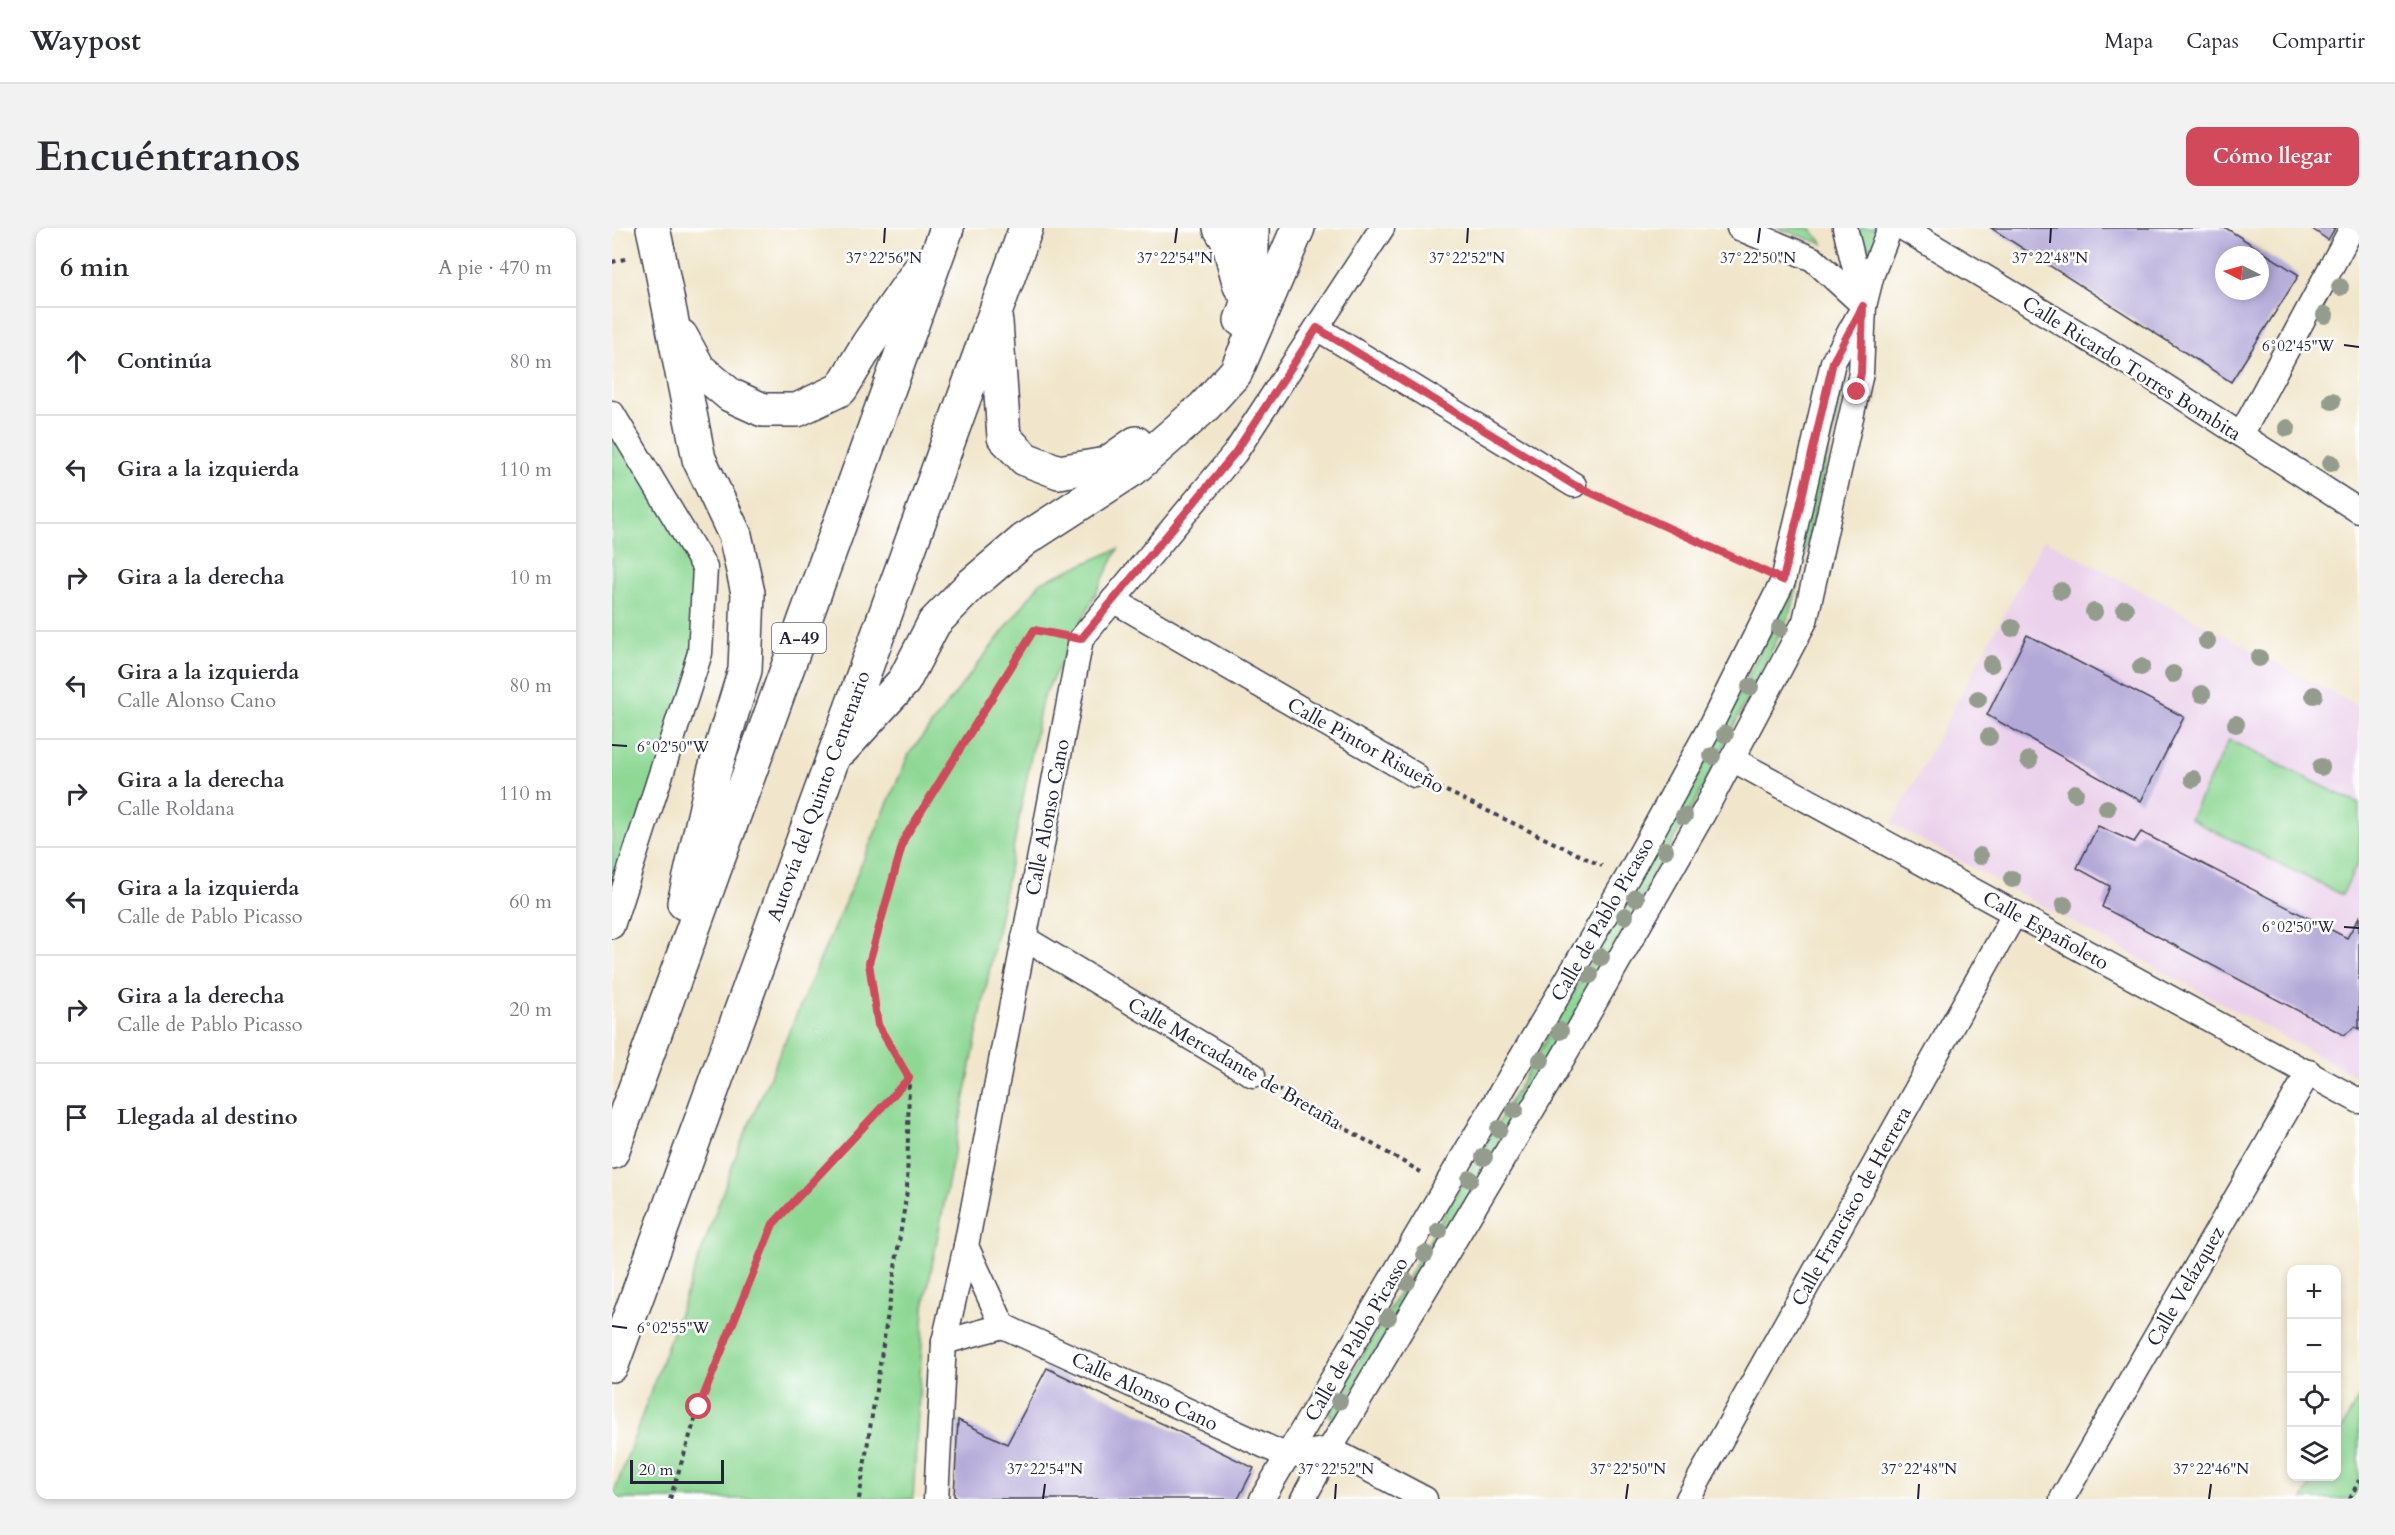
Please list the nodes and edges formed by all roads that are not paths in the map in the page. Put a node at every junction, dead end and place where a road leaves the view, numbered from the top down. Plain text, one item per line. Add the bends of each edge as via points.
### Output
1 (1026, 228) edge
2 (1220, 228) edge
3 (1252, 228) edge
4 (1298, 228) edge
5 (1382, 228) edge
6 (1739, 228) edge
7 (1845, 228) edge
8 (1890, 228) edge
9 (1903, 228) edge
10 (2352, 228) edge
11 (946, 231) edge
12 (658, 236) edge
13 (1863, 306) junction
14 (1246, 308) junction
15 (995, 311) junction
16 (669, 314) junction
17 (1317, 328) junction
18 (612, 413) edge
19 (2241, 435) junction
20 (1574, 485) road end
21 (2359, 511) edge
22 (1113, 600) junction
23 (1732, 759) junction
24 (831, 761) junction
25 (1415, 776) road end
26 (2015, 913) junction
27 (612, 926) edge
28 (1024, 938) junction
29 (652, 1042) junction
30 (2309, 1072) junction
31 (1253, 1075) road end
32 (2359, 1101) edge
33 (612, 1152) edge
34 (966, 1246) junction
35 (1003, 1326) junction
36 (944, 1342) junction
37 (612, 1365) edge
38 (1330, 1449) junction
39 (1287, 1456) junction
40 (936, 1499) edge
41 (1262, 1499) edge
42 (1303, 1499) edge
43 (1425, 1499) edge
44 (1688, 1499) edge
45 (2062, 1499) edge

1 - 15 highway, Autovía del Quinto Centenario
2 - 14 highway via 1228,241
3 - 14 highway
4 - 24 highway via 1236,372 1204,407 1132,470 1024,540 971,585 934,623 904,681
5 - 17 street, Calle Alonso Cano
6 - 13 street via 1813,259
7 - 13 street, Calle de Pablo Picasso
8 - 13 street, Calle de Pablo Picasso
9 - 19 street, Calle Ricardo Torres Bombita
10 - 19 street
11 - 16 highway via 868,344 842,389 797,410 763,411 730,395 699,369
11 - 29 highway, A-49
12 - 16 highway
13 - 23 street, Calle de Pablo Picasso via 1861,373 1805,621
13 - 39 street, Calle de Pablo Picasso via 1833,362 1783,580 1700,746 1627,878
14 - 15 highway via 1224,362 1169,418 1106,464 1059,472 1025,459 1004,437
15 - 24 highway, Autovía del Quinto Centenario
16 - 29 highway via 699,459 735,535 748,593 745,670 714,772
17 - 20 street
17 - 22 street, Calle Alonso Cano via 1235,453
18 - 27 street via 705,568 700,653
19 - 21 street, Calle Ricardo Torres Bombita
22 - 25 street, Calle Pintor Risueño
22 - 28 street, Calle Alonso Cano via 1081,639
23 - 26 street, Calle Españoleto
23 - 38 street, Calle de Pablo Picasso via 1554,1073
24 - 37 highway, Autovía del Quinto Centenario
26 - 30 street, Calle Españoleto
26 - 44 street, Calle Francisco de Herrera
28 - 31 street, Calle Mercadante de Bretaña
28 - 34 street, Calle Alonso Cano
29 - 33 highway, A-49
30 - 32 street, Calle Españoleto
30 - 45 street, Calle Velázquez
34 - 35 street
34 - 36 street, Calle Alonso Cano
35 - 36 street
35 - 39 street, Calle Alonso Cano
36 - 40 street, Calle Alonso Cano
38 - 39 street
38 - 42 street, Calle de Pablo Picasso
38 - 43 street
39 - 41 street, Calle de Pablo Picasso

